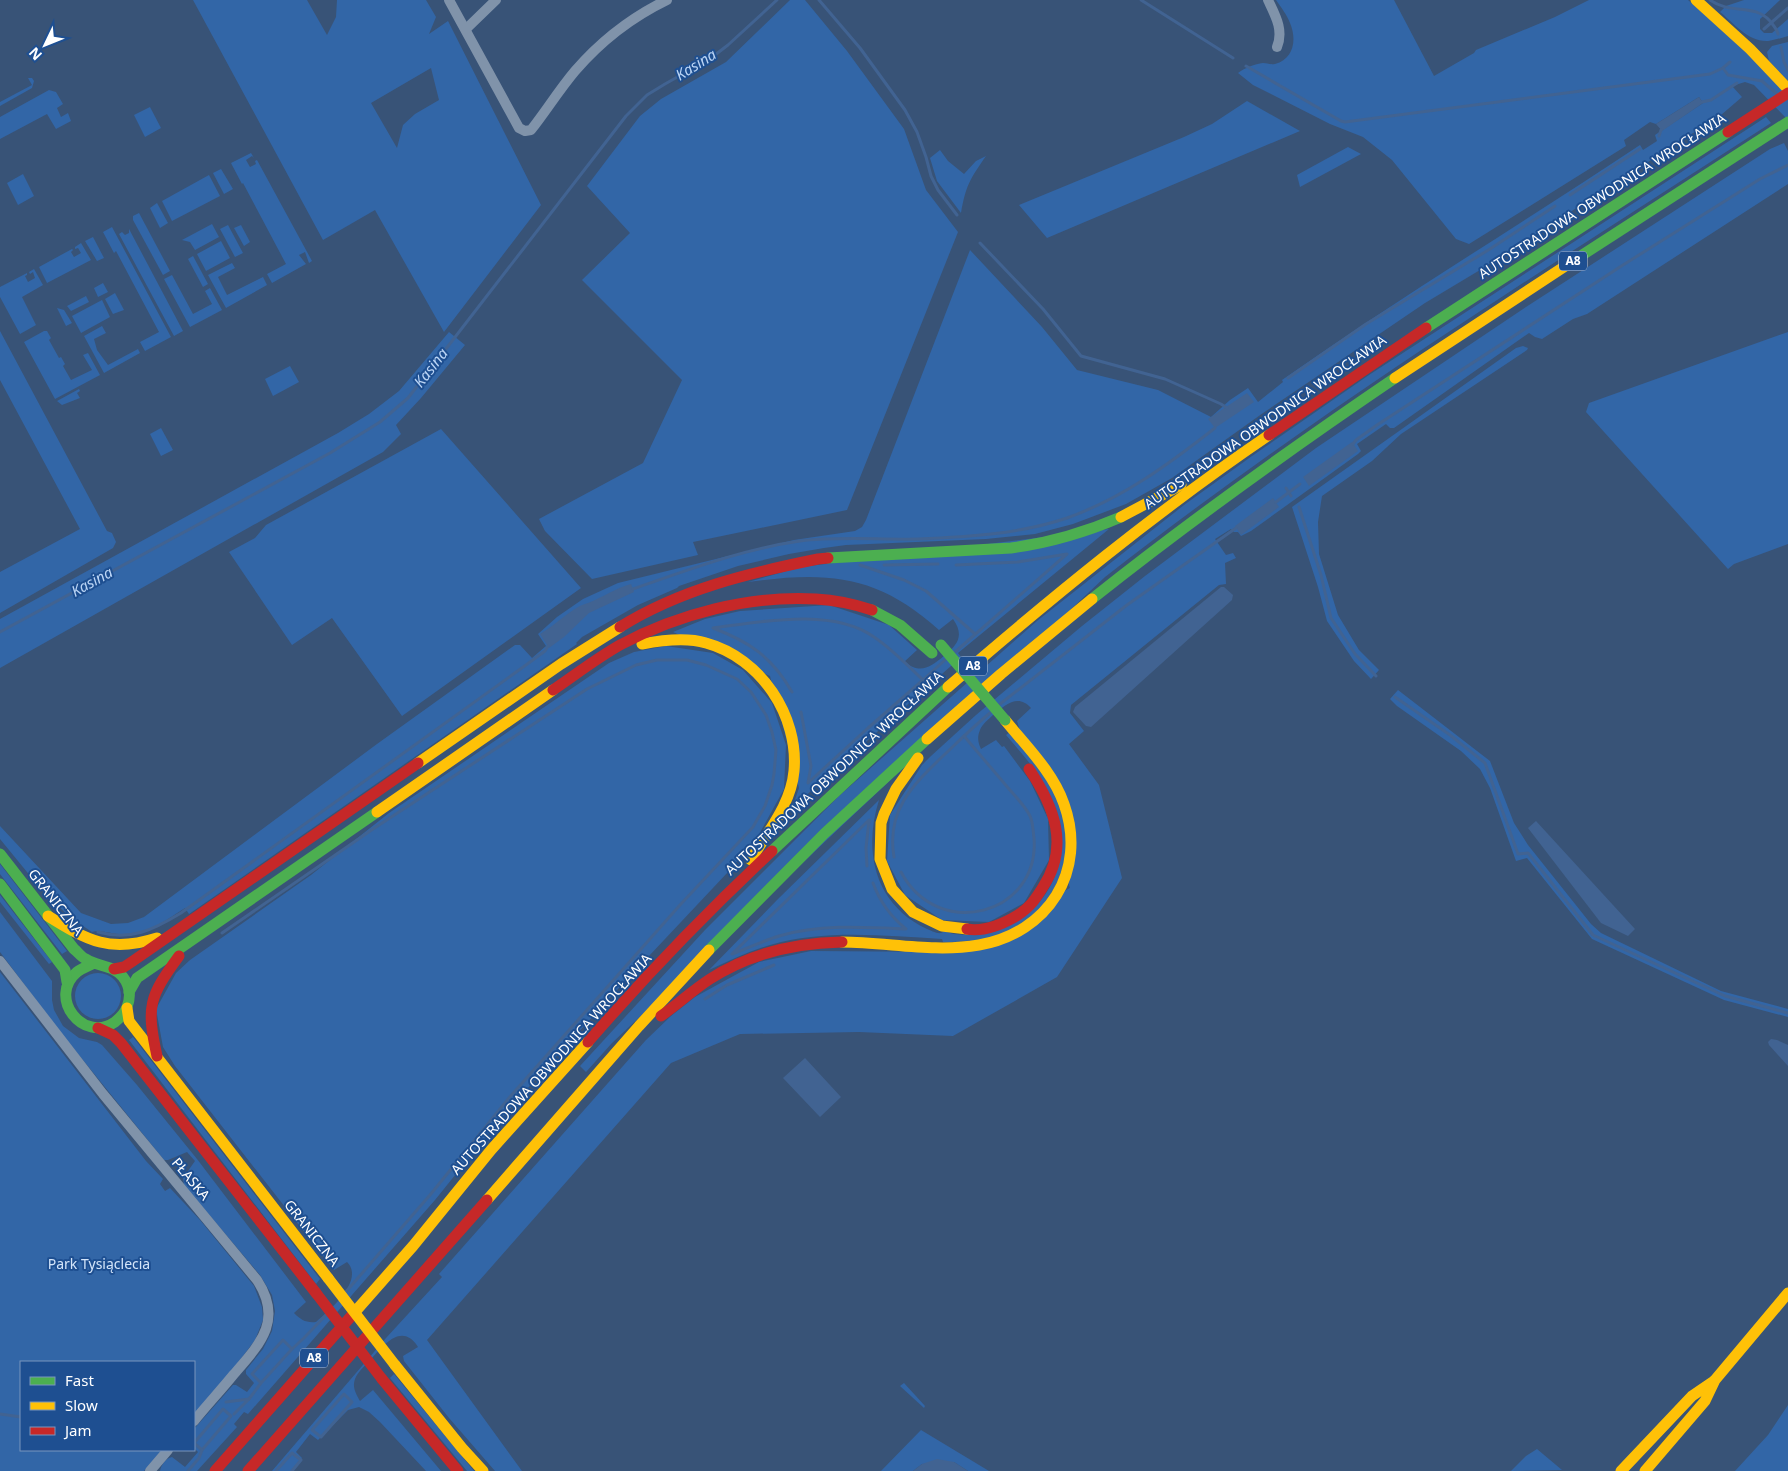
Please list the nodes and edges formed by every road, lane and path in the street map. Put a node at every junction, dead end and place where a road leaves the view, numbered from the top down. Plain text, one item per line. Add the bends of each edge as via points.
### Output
1 (449, 0) edge
2 (496, 0) edge
3 (667, 0) edge
4 (1268, 0) edge
5 (1696, 0) edge
6 (466, 29) junction
7 (1277, 47) dead end
8 (1788, 89) edge
9 (1788, 93) edge
10 (1788, 122) edge
11 (1218, 470) junction
12 (744, 591) dead end
13 (931, 635) dead end
14 (600, 640) junction
15 (935, 657) dead end
16 (592, 664) junction
17 (951, 675) dead end
18 (977, 705) dead end
19 (945, 723) junction
20 (1021, 758) dead end
21 (0, 854) edge
22 (742, 879) junction
23 (0, 884) edge
24 (48, 916) junction
25 (179, 929) junction
26 (189, 943) junction
27 (0, 961) edge
28 (94, 963) junction
29 (114, 969) junction
30 (67, 982) junction
31 (129, 992) junction
32 (127, 1008) junction
33 (98, 1028) junction
34 (621, 1048) junction
35 (157, 1056) junction
36 (1788, 1293) edge
37 (1715, 1380) junction
38 (195, 1420) edge
39 (167, 1451) edge
40 (150, 1471) edge
41 (216, 1471) edge
42 (248, 1471) edge
43 (458, 1471) edge
44 (483, 1471) edge
45 (1621, 1471) edge
46 (1645, 1471) edge

1 - 6 street
2 - 6 street
3 - 6 street via 596,49 575,71 531,130 525,131 519,128
4 - 7 street via 1279,26
5 - 8 main road
9 - 11 main road, AUTOSTRADOWA OBWODNICA WROCŁAWIA / A8 via 1397,347
10 - 19 main road, A8 via 1498,309 1222,498 1036,644
11 - 14 main road via 1126,515 1073,535 1010,548 827,558 755,572 659,605
11 - 22 main road, AUTOSTRADOWA OBWODNICA WROCŁAWIA / A8 via 1042,606 901,729
12 - 14 main road via 683,607
13 - 34 main road, bridge via 1032,753 1055,785 1066,808 1072,840 1070,860 1054,900 1035,921 1008,938 980,945 950,947 833,942 804,944 763,954 734,965 709,980
14 - 25 main road
15 - 16 main road via 902,626 877,612 845,602 805,598 757,602 692,617 621,645
16 - 22 main road via 638,645 681,639 718,647 736,656 769,686 787,719 793,744 794,771 781,813
16 - 26 main road
17 - 18 main road
19 - 20 main road via 894,792 886,806 879,833 880,858 891,887 908,908 928,922 962,931 996,927 1025,911 1047,885 1056,861 1056,827 1046,795
19 - 34 main road, A8 via 805,852
21 - 24 main road, GRANICZNA
22 - 41 main road, AUTOSTRADOWA OBWODNICA WROCŁAWIA / A8 via 638,985
23 - 30 main road via 59,960
24 - 25 main road via 85,937 111,946 141,944
24 - 28 main road, GRANICZNA via 74,948
25 - 29 main road via 124,967
26 - 31 main road via 135,980
26 - 35 main road via 154,993 150,1026
27 - 38 street, PŁASKA via 102,1094 265,1293 269,1318 264,1337
28 - 29 main road
28 - 30 main road via 83,966
29 - 31 main road via 125,980
30 - 33 main road via 64,993 66,1007 73,1018 84,1026
31 - 32 main road
32 - 33 main road via 117,1021
32 - 35 main road, GRANICZNA via 129,1021
33 - 43 main road, bridge via 121,1043 382,1379
34 - 42 main road, A8
35 - 44 main road, GRANICZNA, bridge via 395,1365
36 - 37 main road
37 - 45 main road via 1692,1396
37 - 46 main road via 1704,1401
39 - 40 street

